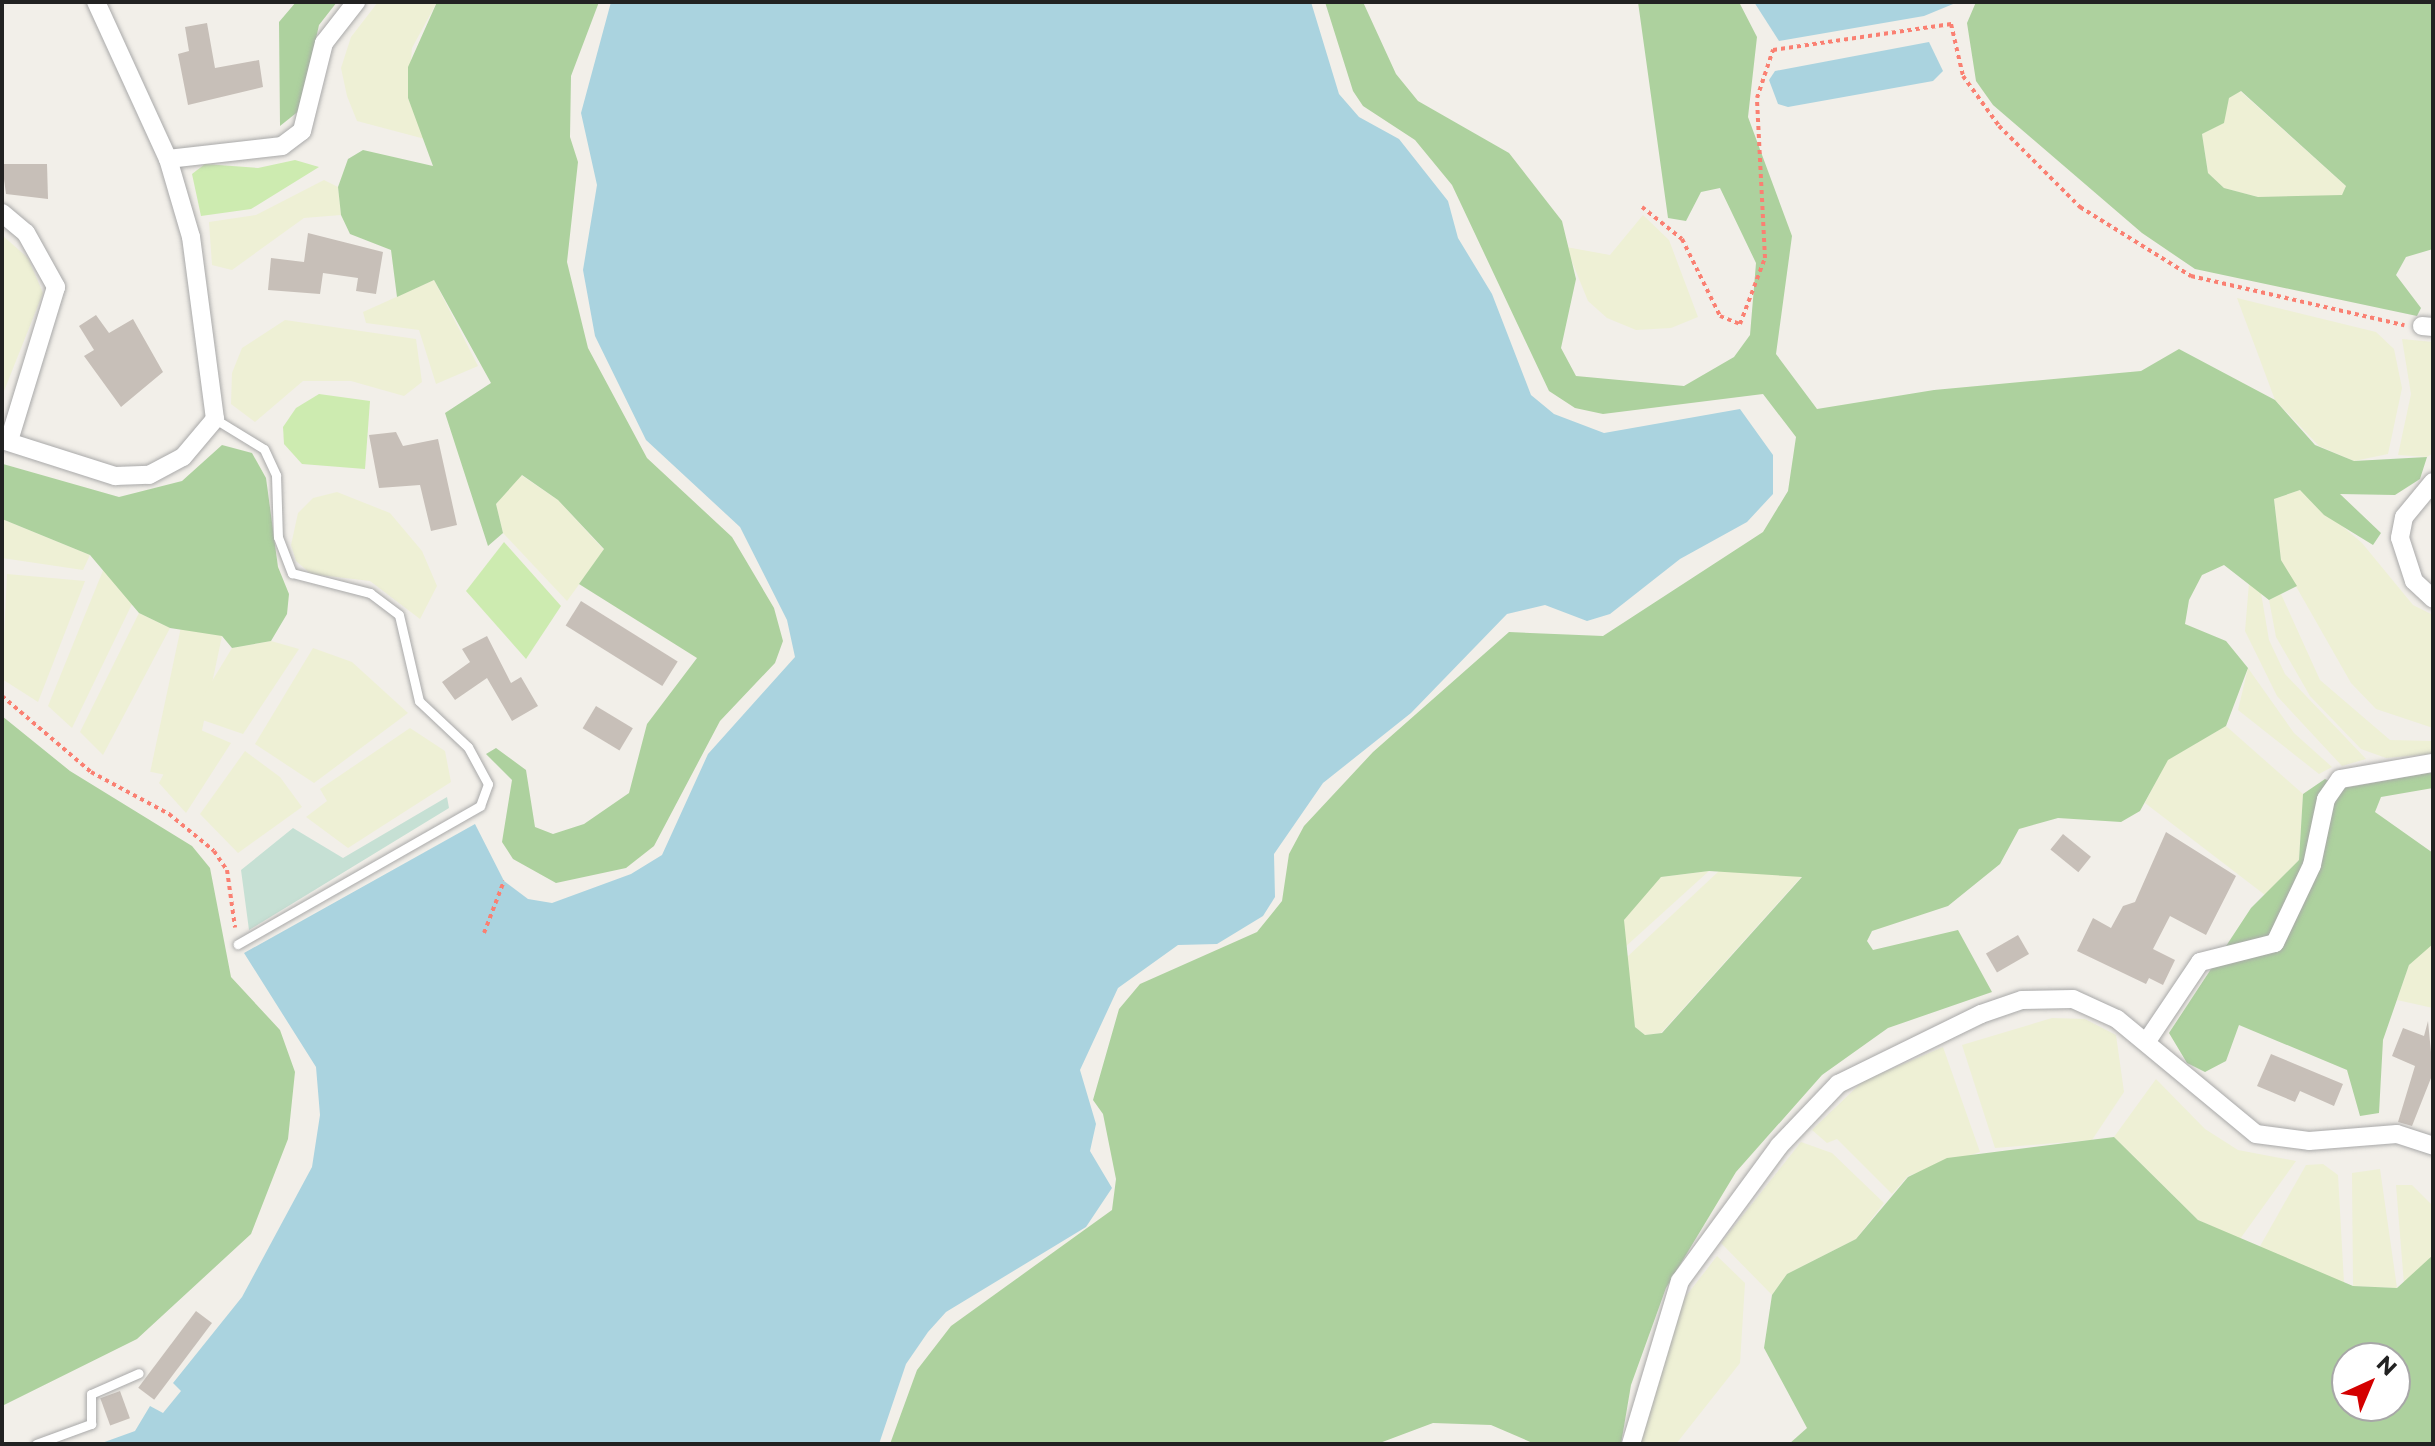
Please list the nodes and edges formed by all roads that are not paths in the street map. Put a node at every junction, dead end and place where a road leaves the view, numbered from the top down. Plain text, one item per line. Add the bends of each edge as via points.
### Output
1 (96, 2) edge
2 (356, 2) edge
3 (168, 159) junction
4 (2, 213) edge
5 (215, 419) junction
6 (5, 440) edge
7 (2433, 482) edge
8 (2433, 599) edge
9 (2433, 763) edge
10 (238, 944) road end
11 (2147, 1041) junction
12 (2433, 1146) edge
13 (139, 1373) dead end
14 (36, 1444) edge
15 (1631, 1444) edge

1 - 3 street
2 - 3 street via 324,43 302,131 282,146
3 - 5 street via 191,237
4 - 6 street via 26,233 56,287
5 - 6 street via 183,457 149,475 115,476
5 - 10 lane via 264,449 276,475 278,537 292,573 370,593 399,615 419,701 468,747 488,784 480,806
7 - 8 street via 2404,517 2400,538 2414,581
9 - 11 street via 2340,779 2326,799 2312,865 2275,943 2200,962
11 - 12 street via 2256,1134 2309,1141 2397,1134
11 - 15 street via 2094,1006 2043,997 1981,1014 1838,1084 1779,1146 1680,1281
13 - 14 lane via 91,1394 91,1424

